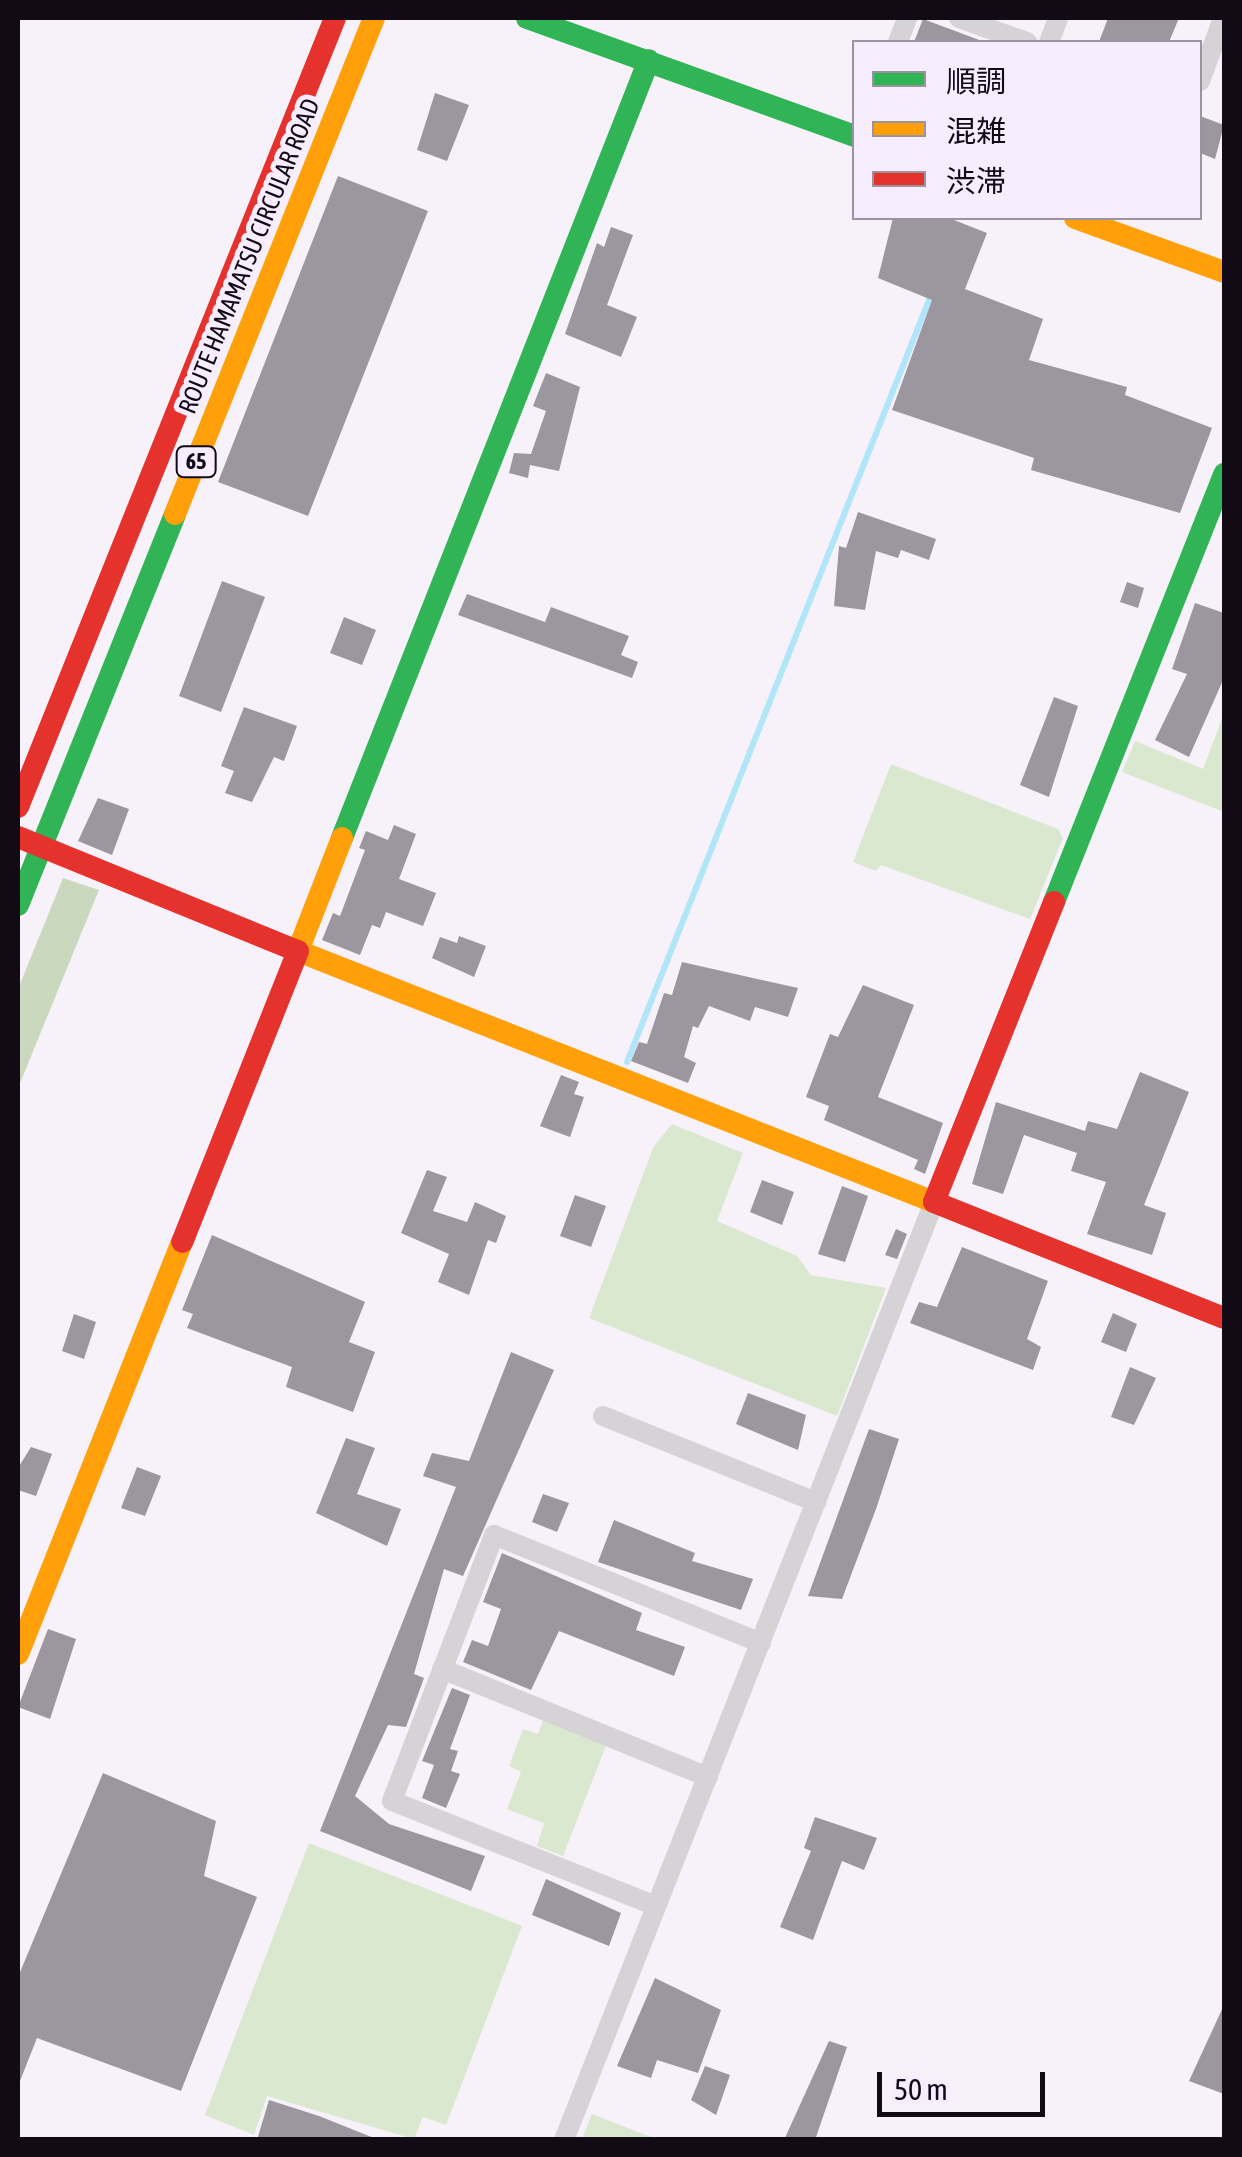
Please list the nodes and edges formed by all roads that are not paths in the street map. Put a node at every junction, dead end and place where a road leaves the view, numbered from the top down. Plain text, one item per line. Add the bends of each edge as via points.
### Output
1 (335, 18) edge
2 (374, 18) edge
3 (528, 18) edge
4 (958, 18) edge
5 (1224, 18) edge
6 (1021, 40) edge
7 (648, 60) junction
8 (1202, 76) edge
9 (852, 135) edge
10 (1081, 220) edge
11 (1224, 272) edge
12 (1224, 474) edge
13 (18, 807) edge
14 (18, 837) edge
15 (41, 846) junction
16 (18, 906) edge
17 (298, 950) junction
18 (934, 1202) junction
19 (1224, 1318) edge
20 (603, 1416) dead end
21 (816, 1502) junction
22 (762, 1643) junction
23 (18, 1654) edge
24 (442, 1669) junction
25 (708, 1776) junction
26 (656, 1906) junction
27 (564, 2140) edge

1 - 13 street, ROUTE HAMAMATSU CIRCULAR ROAD / 65
2 - 15 street, ROUTE HAMAMATSU CIRCULAR ROAD / 65
3 - 7 street
4 - 6 street
5 - 8 street
7 - 9 street
7 - 17 street
10 - 11 street
12 - 18 street
14 - 15 street
15 - 16 street, ROUTE HAMAMATSU CIRCULAR ROAD / 65
15 - 17 street
17 - 18 street
17 - 23 street
18 - 19 street
18 - 21 street
20 - 21 street
21 - 22 street
22 - 24 street via 494,1535
22 - 25 street
24 - 25 street
24 - 26 street via 392,1800
25 - 26 street
26 - 27 street

